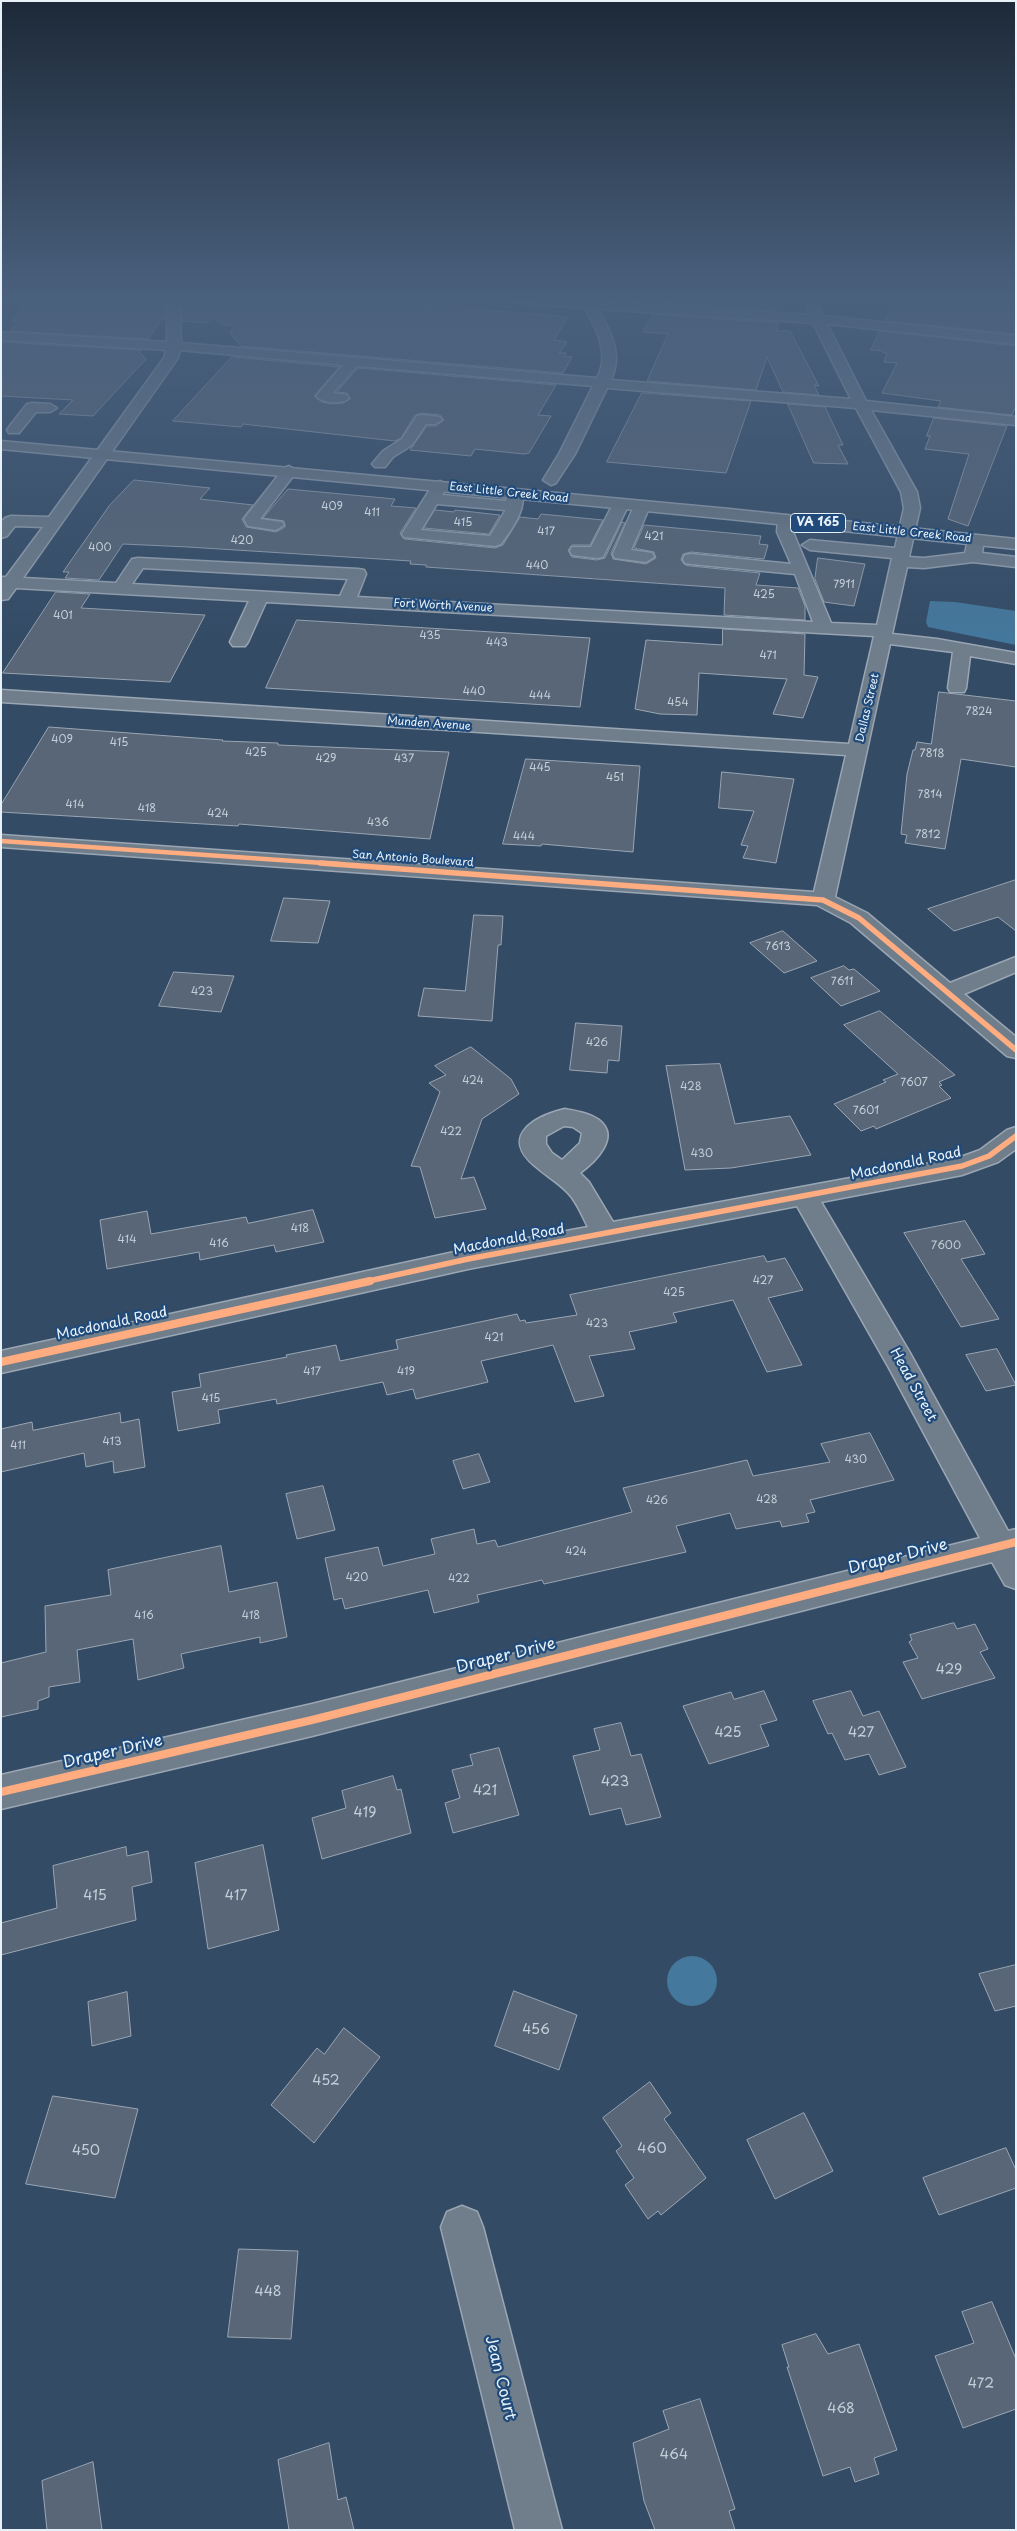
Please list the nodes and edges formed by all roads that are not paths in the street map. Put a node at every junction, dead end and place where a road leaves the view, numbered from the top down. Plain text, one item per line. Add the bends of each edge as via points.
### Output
1 (25, 414) edge
2 (130, 414) edge
3 (587, 414) edge
4 (867, 414) edge
5 (954, 414) edge
6 (435, 420) dead end
7 (1016, 421) edge
8 (8, 430) edge
9 (34, 432) dead end
10 (93, 436) dead end
11 (113, 438) junction
12 (132, 440) dead end
13 (1, 445) edge
14 (102, 453) junction
15 (362, 462) dead end
16 (380, 464) junction
17 (399, 466) dead end
18 (289, 471) junction
19 (532, 479) dead end
20 (551, 480) junction
21 (570, 482) dead end
22 (436, 492) junction
23 (533, 495) junction
24 (513, 500) junction
25 (621, 504) junction
26 (642, 506) junction
27 (894, 513) dead end
28 (786, 520) junction
29 (915, 521) junction
30 (54, 522) junction
31 (276, 525) dead end
32 (1, 533) edge
33 (976, 540) junction
34 (510, 544) dead end
35 (1016, 544) edge
36 (578, 551) dead end
37 (646, 557) dead end
38 (900, 557) junction
39 (808, 558) junction
40 (973, 558) junction
41 (691, 559) dead end
42 (1016, 562) edge
43 (4, 586) edge
44 (416, 586) dead end
45 (121, 588) junction
46 (260, 596) junction
47 (347, 600) junction
48 (698, 602) dead end
49 (410, 604) junction
50 (834, 608) dead end
51 (697, 620) junction
52 (882, 624) junction
53 (824, 628) junction
54 (239, 642) dead end
55 (962, 649) junction
56 (1016, 659) edge
57 (957, 688) dead end
58 (1, 696) edge
59 (858, 750) junction
60 (1, 841) edge
61 (823, 900) junction
62 (1016, 964) edge
63 (948, 992) junction
64 (1016, 1050) edge
65 (1016, 1136) edge
66 (563, 1172) dead end
67 (806, 1197) junction
68 (606, 1234) junction
69 (1, 1362) edge
70 (1008, 1543) edge
71 (1016, 1575) edge
72 (1, 1792) edge
73 (462, 2227) dead end
74 (539, 2530) edge

1 - 8 street
2 - 11 street
3 - 20 street
4 - 29 street via 909,492
5 - 7 street
6 - 16 street via 422,419 407,442 388,454
8 - 9 main road
10 - 11 main road
11 - 12 main road
11 - 14 street
13 - 14 main road, East Little Creek Road
14 - 18 main road, East Little Creek Road
14 - 30 street
15 - 16 main road
16 - 17 main road
18 - 22 main road, East Little Creek Road
18 - 31 street via 252,519
19 - 20 main road, East Little Creek Road
20 - 21 main road, East Little Creek Road
22 - 24 street
22 - 24 street via 410,534 495,541 513,512
23 - 24 main road, East Little Creek Road / VA 165
23 - 25 main road, East Little Creek Road / VA 165
23 - 34 street via 529,503 532,507
25 - 26 main road, East Little Creek Road / VA 165
25 - 36 street via 597,553
26 - 28 main road, East Little Creek Road / VA 165
26 - 37 street via 621,554
27 - 29 main road, East Little Creek Road / VA 165
28 - 29 main road, East Little Creek Road / VA 165
28 - 39 street via 785,532
29 - 33 main road, East Little Creek Road / VA 165
29 - 38 street, Dallas Street
30 - 32 street via 11,521
30 - 43 street
33 - 35 main road, East Little Creek Road / VA 165
33 - 40 street
38 - 39 street
38 - 40 street via 924,563
38 - 52 street, Dallas Street
39 - 41 street
39 - 50 street via 828,603
39 - 53 street via 814,598
40 - 42 street
43 - 45 street, Fort Worth Avenue
44 - 49 street
45 - 46 street, Fort Worth Avenue
45 - 47 street via 138,563 358,574
46 - 47 street, Fort Worth Avenue
46 - 54 street
47 - 49 street, Fort Worth Avenue
48 - 51 street
49 - 51 street, Fort Worth Avenue
51 - 53 street, Fort Worth Avenue
52 - 53 street, Fort Worth Avenue
52 - 55 street, Fort Worth Avenue
52 - 59 street, Dallas Street
55 - 56 street, Fort Worth Avenue
55 - 57 street
58 - 59 street, Munden Avenue
59 - 61 street, Dallas Street
60 - 61 street, San Antonio Boulevard
61 - 63 street via 859,918
62 - 63 street
63 - 64 street
65 - 67 street, Macdonald Road via 989,1156 962,1166
66 - 68 street via 580,1189
67 - 68 street, Macdonald Road
67 - 70 street, Head Street
68 - 69 street, Macdonald Road via 468,1259
70 - 71 street, Head Street
70 - 72 street, Draper Drive via 312,1720
73 - 74 street, Jean Court

